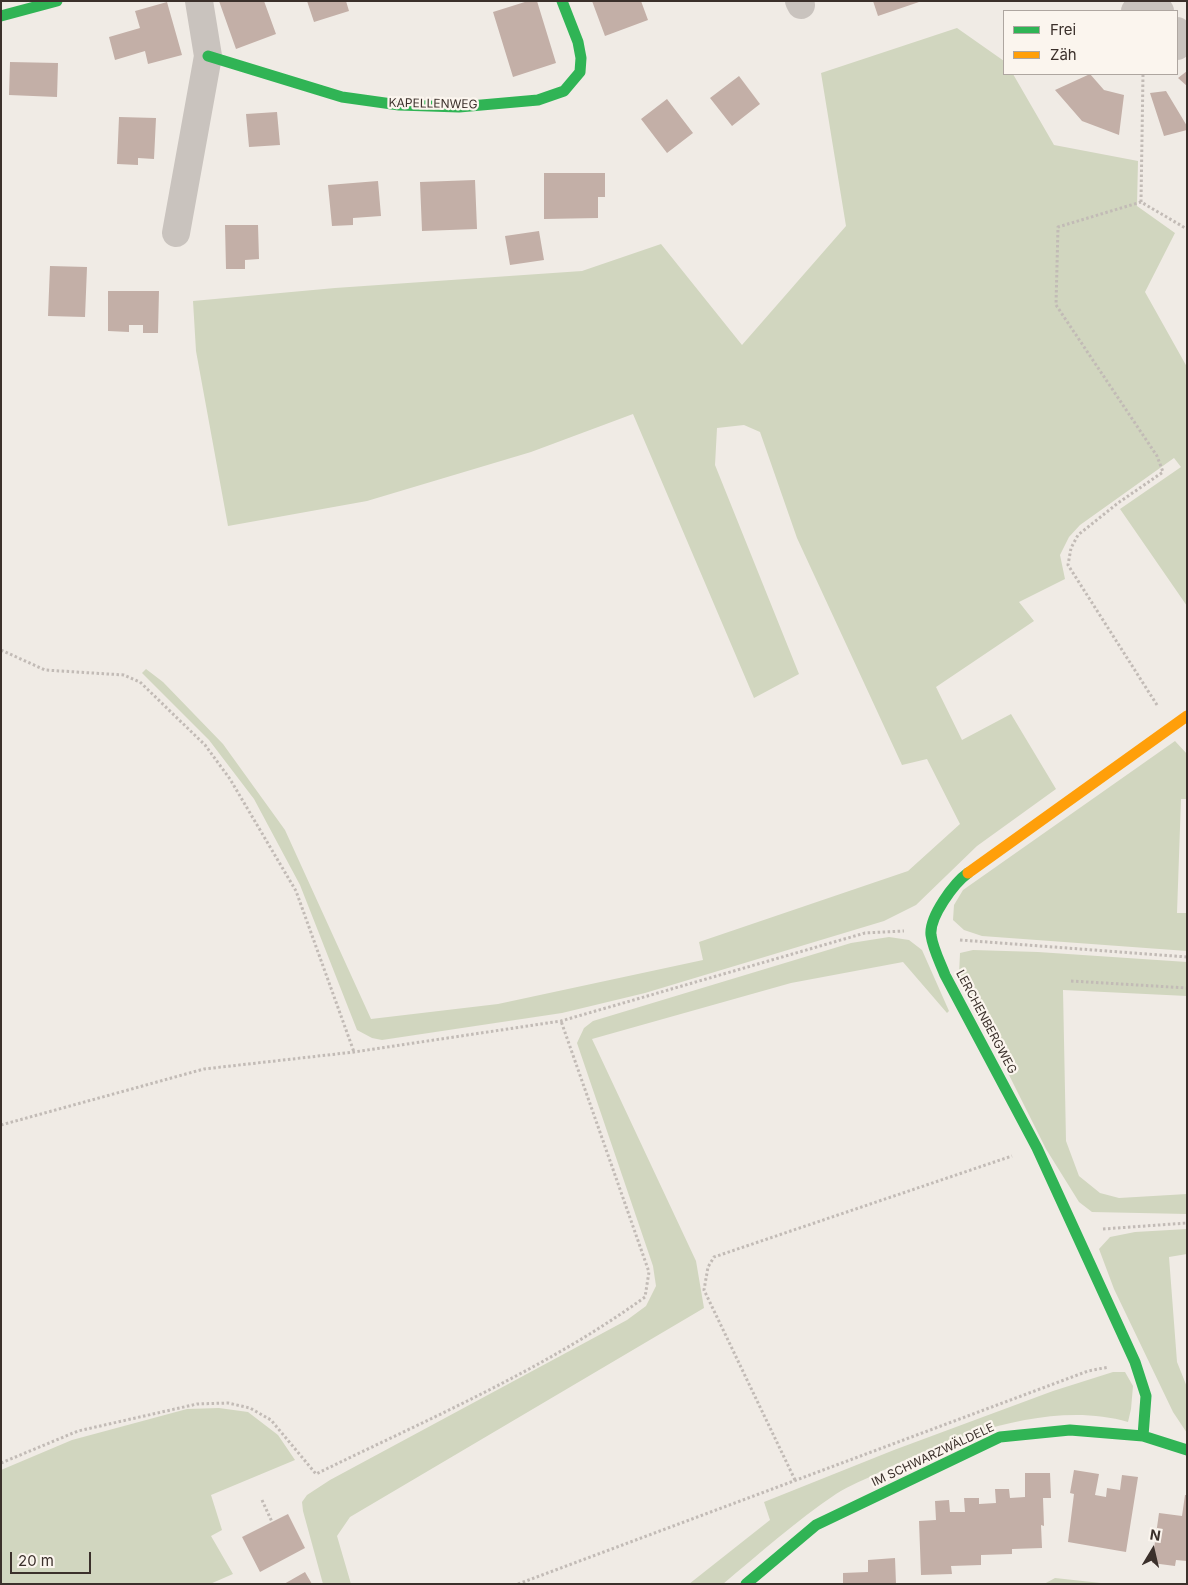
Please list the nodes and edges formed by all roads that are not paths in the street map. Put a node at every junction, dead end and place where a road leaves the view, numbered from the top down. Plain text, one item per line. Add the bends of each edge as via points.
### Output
1 (57, 1) edge
2 (199, 1) edge
3 (562, 1) edge
4 (1138, 10) edge
5 (1156, 10) edge
6 (1, 16) edge
7 (208, 56) junction
8 (176, 234) dead end
9 (1187, 716) edge
10 (1143, 1436) junction
11 (1187, 1450) edge
12 (746, 1584) edge

1 - 6 street
2 - 7 street
3 - 7 street, KAPELLENWEG via 578,42 580,72 564,91 538,100 459,107 399,106 342,97
4 - 5 street
7 - 8 street
9 - 10 street, LERCHENBERGWEG via 960,878 931,929 945,975 1037,1148 1135,1362 1146,1396
10 - 11 street, IM SCHWARZWÄLDELE
10 - 12 street, IM SCHWARZWÄLDELE via 1070,1430 1000,1437 816,1525

